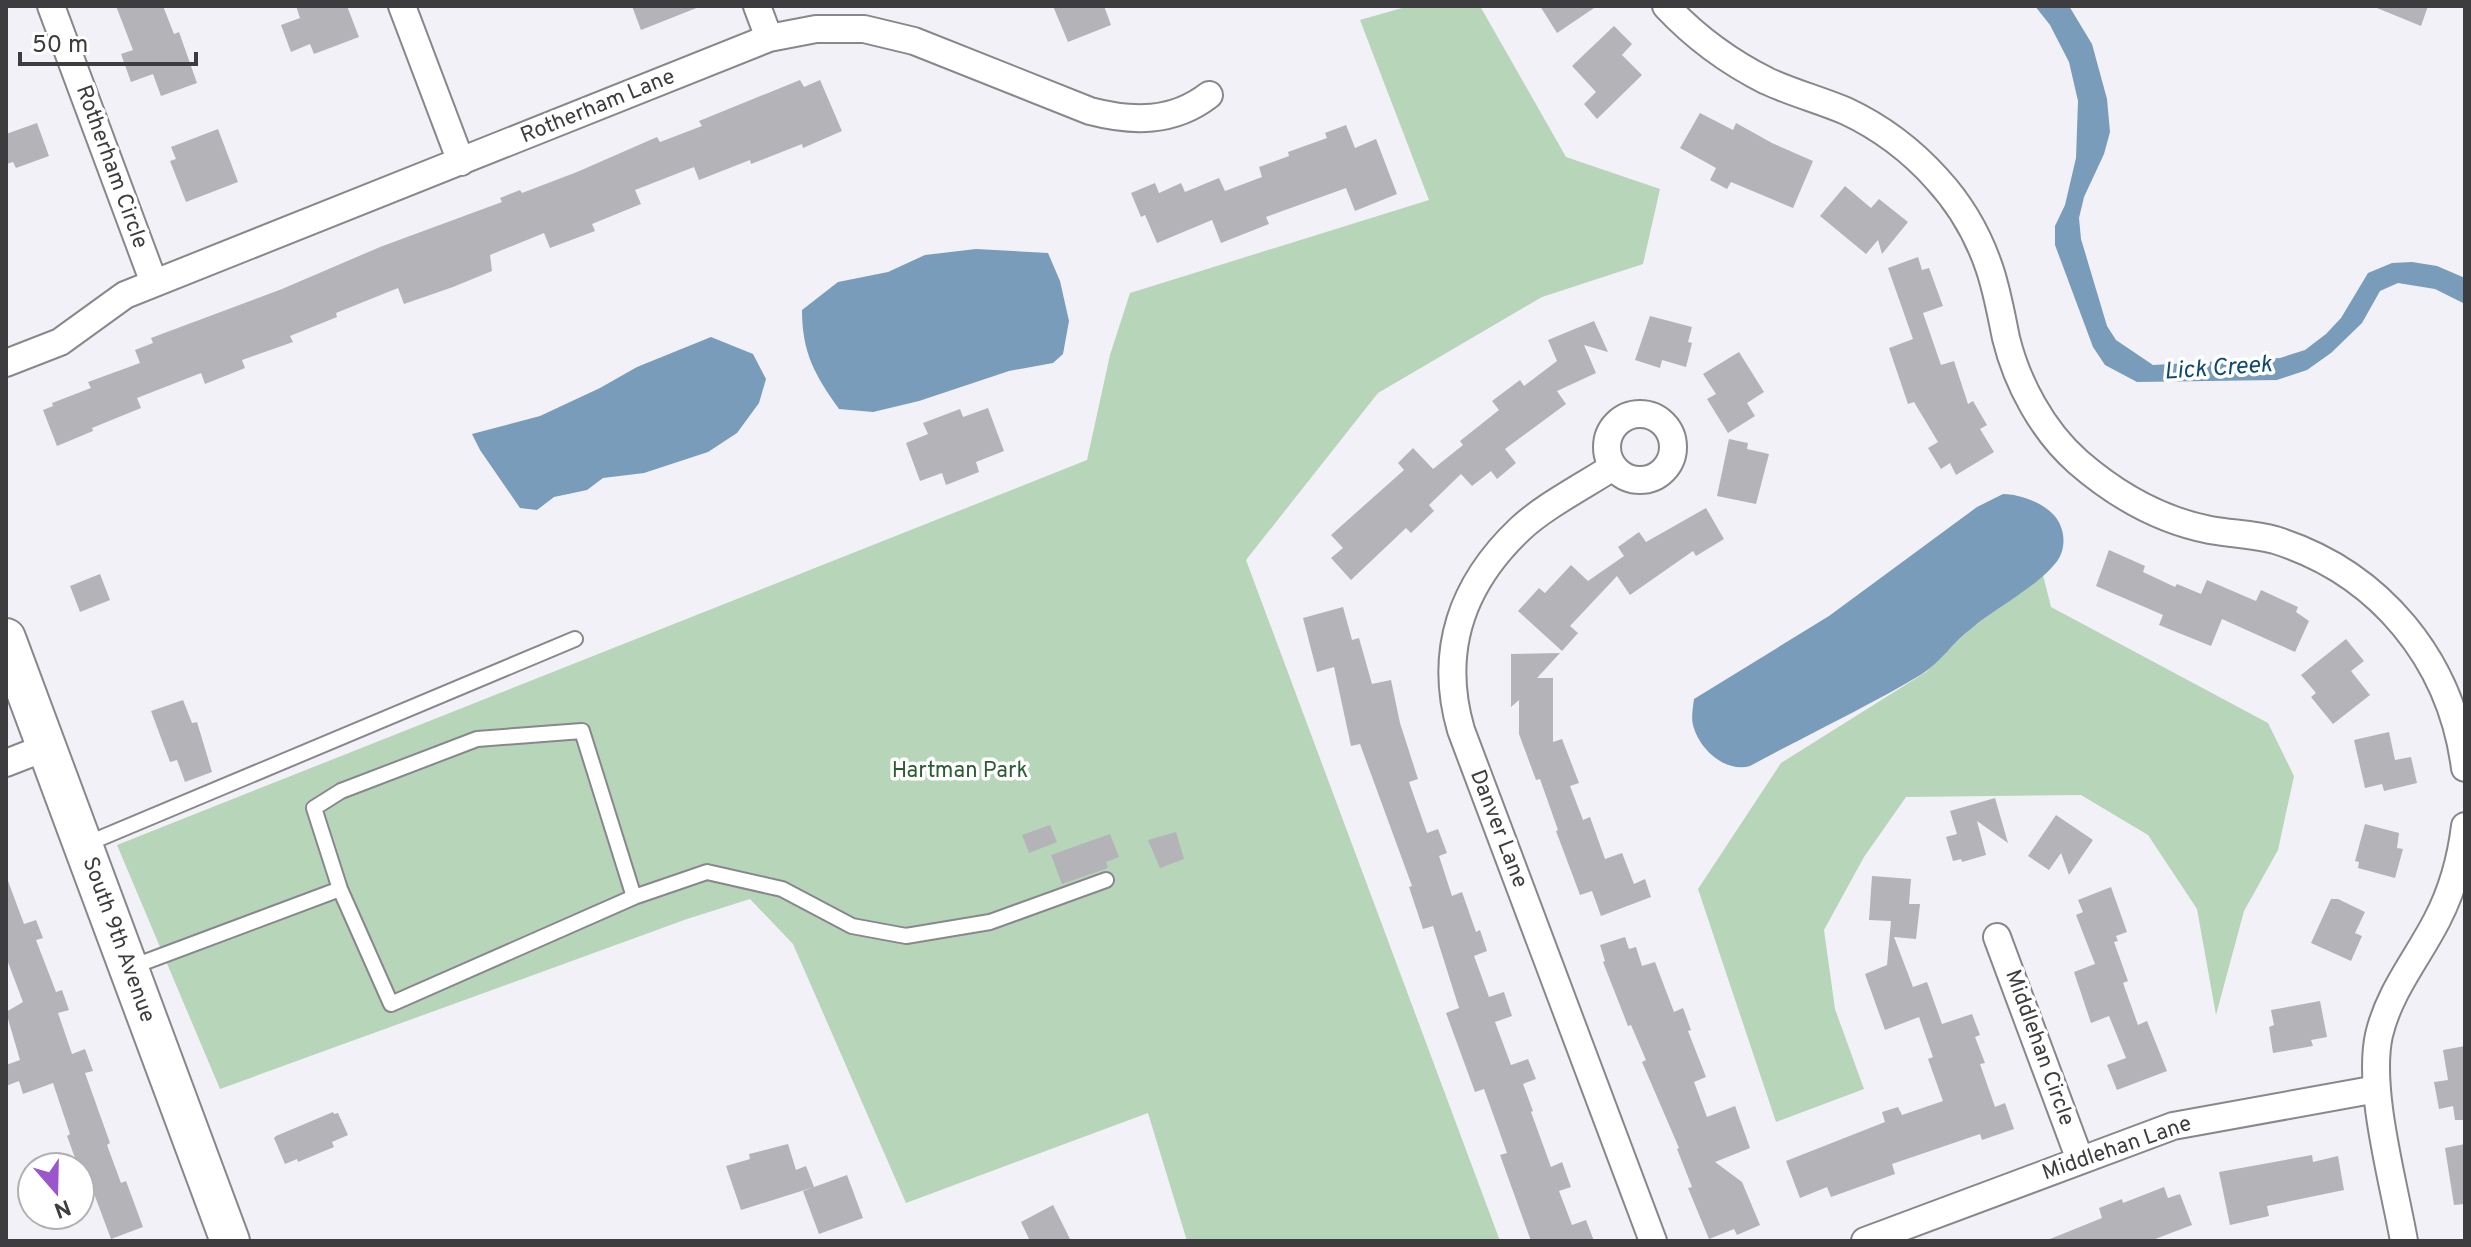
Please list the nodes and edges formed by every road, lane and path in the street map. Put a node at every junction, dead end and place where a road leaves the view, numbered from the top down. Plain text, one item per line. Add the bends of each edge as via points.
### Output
1 (51, 6) edge
2 (402, 6) edge
3 (757, 6) edge
4 (1666, 6) edge
5 (769, 38) junction
6 (1209, 95) dead end
7 (461, 162) junction
8 (154, 283) junction
9 (6, 363) edge
10 (1613, 467) dead end
11 (6, 638) edge
12 (575, 639) dead end
13 (47, 747) junction
14 (6, 763) edge
15 (2465, 768) edge
16 (2465, 826) edge
17 (83, 846) junction
18 (1106, 880) dead end
19 (340, 889) junction
20 (634, 897) junction
21 (1997, 937) dead end
22 (129, 968) junction
23 (2377, 1089) junction
24 (2080, 1160) junction
25 (230, 1241) edge
26 (1653, 1241) edge
27 (1865, 1241) edge
28 (2404, 1241) edge

1 - 8 street, Rotherham Circle
2 - 7 street
3 - 5 street
4 - 15 street via 1736,64 1871,124 1940,182 1983,251 2007,341 2030,398 2063,446 2105,485 2176,521 2300,548 2346,573 2386,604 2411,632 2439,678 2455,717
5 - 6 street, Rotherham Lane via 816,29 864,29 914,41 1121,119 1166,116
5 - 7 street, Rotherham Lane
7 - 8 street, Rotherham Lane
8 - 9 street, Rotherham Lane via 125,295 60,342
10 - 26 street, Danver Lane via 1522,527 1478,578 1458,625 1453,685 1461,730
11 - 13 street, South 9th Avenue
12 - 17 lane
13 - 14 street
13 - 17 street, South 9th Avenue
16 - 23 street via 2445,903 2383,1020 2376,1054
17 - 22 street, South 9th Avenue
18 - 20 lane via 990,922 906,936 852,926 782,889 707,872
19 - 20 lane via 391,1004
19 - 20 lane via 314,808 341,791 477,739 582,731
19 - 22 lane
21 - 24 street, Middlehan Circle
22 - 25 street, South 9th Avenue
23 - 24 street, Middlehan Lane via 2173,1126
23 - 28 street
24 - 27 street, Middlehan Lane

